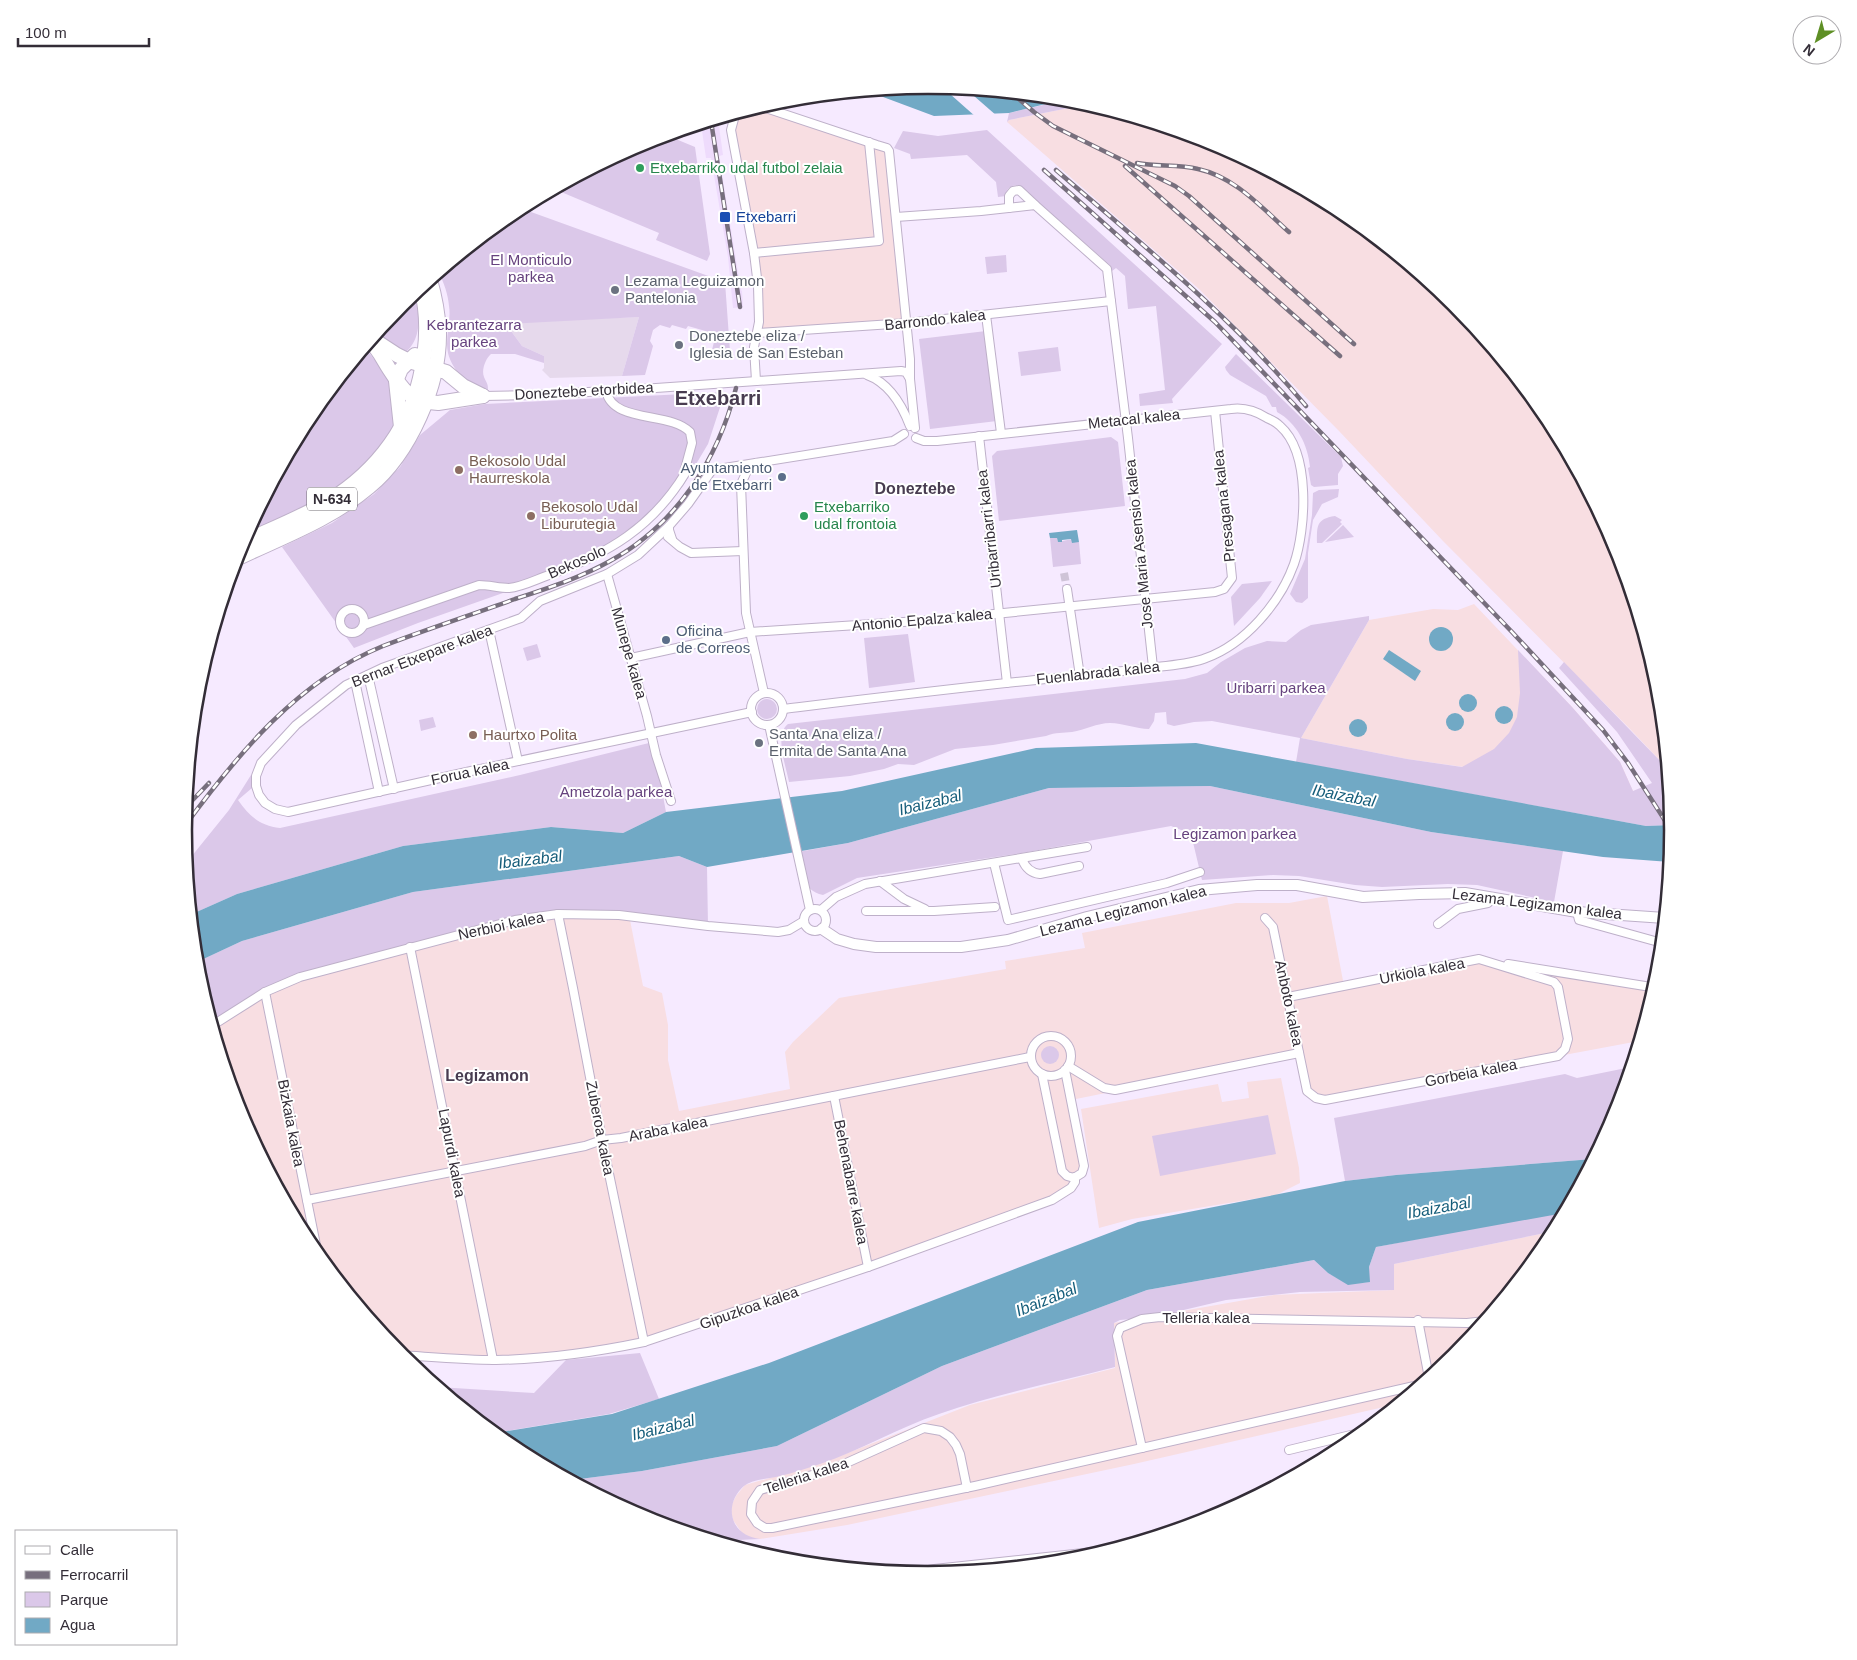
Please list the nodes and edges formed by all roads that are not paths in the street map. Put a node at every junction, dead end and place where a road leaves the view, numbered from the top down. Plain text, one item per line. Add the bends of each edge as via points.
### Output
1 (774, 111) edge
2 (735, 120) edge
3 (869, 142) junction
4 (1035, 205) junction
5 (1009, 208) junction
6 (896, 217) junction
7 (754, 253) junction
8 (432, 287) edge
9 (423, 295) edge
10 (1111, 301) junction
11 (986, 315) junction
12 (906, 323) junction
13 (426, 333) junction
14 (757, 333) junction
15 (377, 343) edge
16 (375, 345) edge
17 (438, 351) junction
18 (910, 359) junction
19 (409, 361) junction
20 (429, 366) junction
21 (901, 371) junction
22 (865, 375) junction
23 (454, 379) junction
24 (910, 379) junction
25 (396, 381) junction
26 (756, 381) junction
27 (606, 391) junction
28 (484, 396) junction
29 (420, 399) junction
30 (446, 401) junction
31 (1214, 410) junction
32 (1126, 420) junction
33 (913, 426) junction
34 (407, 428) junction
35 (1001, 433) junction
36 (904, 434) junction
37 (978, 436) junction
38 (916, 438) junction
39 (756, 463) junction
40 (1304, 489) joint
41 (669, 526) junction
42 (656, 537) junction
43 (253, 538) edge
44 (672, 539) junction
45 (743, 551) junction
46 (246, 555) edge
47 (607, 574) junction
48 (1067, 589) tunnel mouth
49 (1215, 592) joint
50 (1144, 598) junction
51 (1070, 607) junction
52 (999, 614) junction
53 (364, 625) dead end
54 (489, 630) junction
55 (750, 632) junction
56 (631, 658) junction
57 (1153, 667) junction
58 (368, 675) junction
59 (1080, 676) junction
60 (355, 681) junction
61 (1007, 683) junction
62 (764, 693) junction
63 (783, 709) junction
64 (752, 712) junction
65 (770, 725) junction
66 (651, 733) junction
67 (518, 761) junction
68 (394, 789) junction
69 (379, 792) junction
70 (671, 801) dead end
71 (288, 812) joint
72 (1087, 847) dead end
73 (1022, 859) junction
74 (994, 863) junction
75 (1079, 866) dead end
76 (1200, 872) dead end
77 (880, 881) junction
78 (1494, 897) junction
79 (995, 908) dead end
80 (810, 910) junction
81 (821, 910) junction
82 (866, 911) dead end
83 (934, 912) junction
84 (1577, 912) junction
85 (558, 914) junction
86 (1266, 918) dead end
87 (1659, 918) edge
88 (804, 921) junction
89 (1438, 924) dead end
90 (822, 929) junction
91 (1656, 941) edge
92 (410, 947) junction
93 (1479, 959) junction
94 (1554, 982) joint
95 (1648, 986) edge
96 (265, 992) junction
97 (1288, 997) junction
98 (218, 1023) edge
99 (1299, 1053) junction
100 (1030, 1057) junction
101 (1067, 1068) junction
102 (1042, 1074) junction
103 (1307, 1091) joint
104 (834, 1096) junction
105 (602, 1140) junction
106 (455, 1171) junction
107 (1075, 1177) junction
108 (307, 1200) junction
109 (314, 1236) edge
110 (868, 1267) junction
111 (1418, 1320) junction
112 (1476, 1322) edge
113 (644, 1342) junction
114 (413, 1356) edge
115 (493, 1360) junction
116 (1428, 1371) edge
117 (1410, 1387) edge
118 (1346, 1436) edge
119 (1142, 1448) junction
120 (1289, 1450) dead end
121 (967, 1488) junction

1 - 3 street
2 - 7 street via 731,130
3 - 6 street via 889,151
3 - 7 street via 879,241
4 - 5 street
4 - 5 street, Jose Maria Asensio kalea via 1019,190 1009,196
4 - 10 street, Jose Maria Asensio kalea via 1107,269
5 - 6 street
6 - 12 street
7 - 14 street via 758,286
8 - 17 highway, N-634 via 438,316
9 - 13 highway, N-634
10 - 11 street, Barrondo kalea
10 - 32 street, Jose Maria Asensio kalea
11 - 12 street, Barrondo kalea
11 - 35 street
12 - 14 street, Barrondo kalea
12 - 18 street
13 - 19 highway via 421,348
13 - 20 highway, N-634
14 - 26 street via 754,347
15 - 19 highway
16 - 25 highway
17 - 20 highway, N-634
17 - 23 highway
18 - 21 street
18 - 24 street
19 - 20 highway
19 - 25 highway
20 - 23 highway via 446,372
20 - 29 highway, N-634
21 - 22 street, Doneztebe etorbidea
21 - 24 street via 906,372
22 - 26 street, Doneztebe etorbidea
22 - 33 street via 882,384 894,396
23 - 28 highway
23 - 30 highway via 454,392
24 - 33 street
25 - 29 highway via 403,391
25 - 34 highway
26 - 27 street, Doneztebe etorbidea
27 - 28 street, Doneztebe etorbidea
27 - 53 street, Bekosolo via 612,404 621,410 682,426 690,432 692,443 684,469 686,472 650,518 608,549 568,568 509,588 479,585
28 - 30 highway
29 - 30 highway via 433,403
29 - 34 highway, N-634
30 - 34 highway
31 - 32 street, Metacal kalea
31 - 40 street, Metacal kalea via 1250,410 1280,426 1294,448
31 - 49 street, Presagana kalea via 1232,578 1224,589
32 - 35 street, Metacal kalea
32 - 50 street, Jose Maria Asensio kalea
33 - 36 street via 905,429
33 - 38 street
34 - 43 highway, N-634 via 356,482 322,506
34 - 46 highway, N-634 via 393,462 363,492 321,519
35 - 37 street, Metacal kalea
36 - 38 street via 909,440
36 - 39 street via 893,440
37 - 38 street, Metacal kalea via 937,441
37 - 52 street, Uribarribarri kalea
39 - 41 street, Bernar Etxepare kalea via 712,470
39 - 45 street via 747,471 741,484
40 - 57 street, Fuenlabrada kalea via 1299,549 1284,585 1265,614 1246,634 1206,658
41 - 42 street, Bernar Etxepare kalea
41 - 44 street
42 - 44 street via 665,535
42 - 47 street, Bernar Etxepare kalea via 638,555
44 - 45 street via 691,553
45 - 55 street
47 - 54 street, Bernar Etxepare kalea via 540,601 521,618
47 - 56 street, Munepe kalea
48 - 51 street
49 - 50 street, Antonio Epalza kalea
50 - 51 street, Antonio Epalza kalea
50 - 57 street, Jose Maria Asensio kalea
51 - 52 street, Antonio Epalza kalea
51 - 59 street
52 - 55 street, Antonio Epalza kalea
52 - 61 street, Uribarribarri kalea
54 - 58 street, Bernar Etxepare kalea
54 - 67 street
55 - 56 street, Antonio Epalza kalea
55 - 62 street
56 - 66 street, Munepe kalea
57 - 59 street, Fuenlabrada kalea
58 - 60 street, Bernar Etxepare kalea
58 - 68 street
59 - 61 street, Fuenlabrada kalea
60 - 69 street
60 - 71 street, Bernar Etxepare kalea via 296,725 261,763 256,776 259,795 275,810
61 - 63 street, Fuenlabrada kalea
62 - 63 street via 780,699
62 - 64 street via 753,702
63 - 65 street via 779,720
64 - 65 street via 760,723
64 - 66 street, Forua kalea
65 - 80 street
66 - 67 street, Forua kalea
66 - 70 street
67 - 68 street, Forua kalea
68 - 69 street, Forua kalea
69 - 71 street, Forua kalea
72 - 73 street
73 - 74 street
73 - 75 street via 1026,868 1040,874
74 - 76 street, Lezama Legizamon kalea via 1008,920 1167,884
74 - 77 street
77 - 81 street via 851,889
77 - 83 street via 909,902
78 - 84 street, Lezama Legizamon kalea
78 - 89 street via 1488,902 1458,910
78 - 90 street, Lezama Legizamon kalea via 1450,893 1362,897 1297,885 1231,886 1198,890 1008,940 961,947 876,947 837,939
79 - 83 street
80 - 81 street
80 - 88 street
81 - 90 street via 827,919
82 - 83 street
84 - 87 street, Lezama Legizamon kalea
84 - 91 street via 1579,920 1586,923
85 - 88 street, Nerbioi kalea via 629,915 778,932
85 - 92 street, Nerbioi kalea via 515,920
85 - 105 street, Zuberoa kalea
86 - 97 street, Anboto kalea via 1273,927
88 - 90 street via 812,931
92 - 96 street, Nerbioi kalea via 300,977
92 - 106 street, Lapurdi kalea
93 - 94 street, Urkiola kalea
93 - 95 street
93 - 97 street, Urkiola kalea
94 - 103 street, Gorbeia kalea via 1558,987 1568,1039 1558,1056 1325,1100
96 - 98 street, Nerbioi kalea
96 - 108 street, Bizkaia kalea
97 - 99 street, Anboto kalea
99 - 101 street via 1115,1090 1104,1088
99 - 103 street, Anboto kalea
100 - 101 street via 1036,1041 1044,1036 1054,1036 1063,1039 1069,1047 1071,1056
100 - 102 street
100 - 104 street, Araba kalea
101 - 102 street via 1054,1076
101 - 107 street, Gipuzkoa kalea via 1084,1166 1082,1173
102 - 107 street via 1062,1171
104 - 105 street, Araba kalea
104 - 110 street, Behenabarre kalea
105 - 106 street, Araba kalea
105 - 113 street, Zuberoa kalea
106 - 108 street, Araba kalea
106 - 115 street, Lapurdi kalea
107 - 110 street, Gipuzkoa kalea via 1071,1188 1052,1200
108 - 109 street, Bizkaia kalea
110 - 113 street, Gipuzkoa kalea
111 - 112 street, Telleria kalea
111 - 116 street
111 - 119 street, Telleria kalea via 1160,1317 1142,1319 1120,1328 1116,1336
113 - 115 street, Gipuzkoa kalea via 555,1356
114 - 115 street, Gipuzkoa kalea
117 - 119 street, Telleria kalea
118 - 120 street
119 - 121 street, Telleria kalea
121 - 121 street, Telleria kalea via 956,1445 941,1431 924,1428 842,1465 760,1490 752,1502 751,1514 757,1523 772,1528

